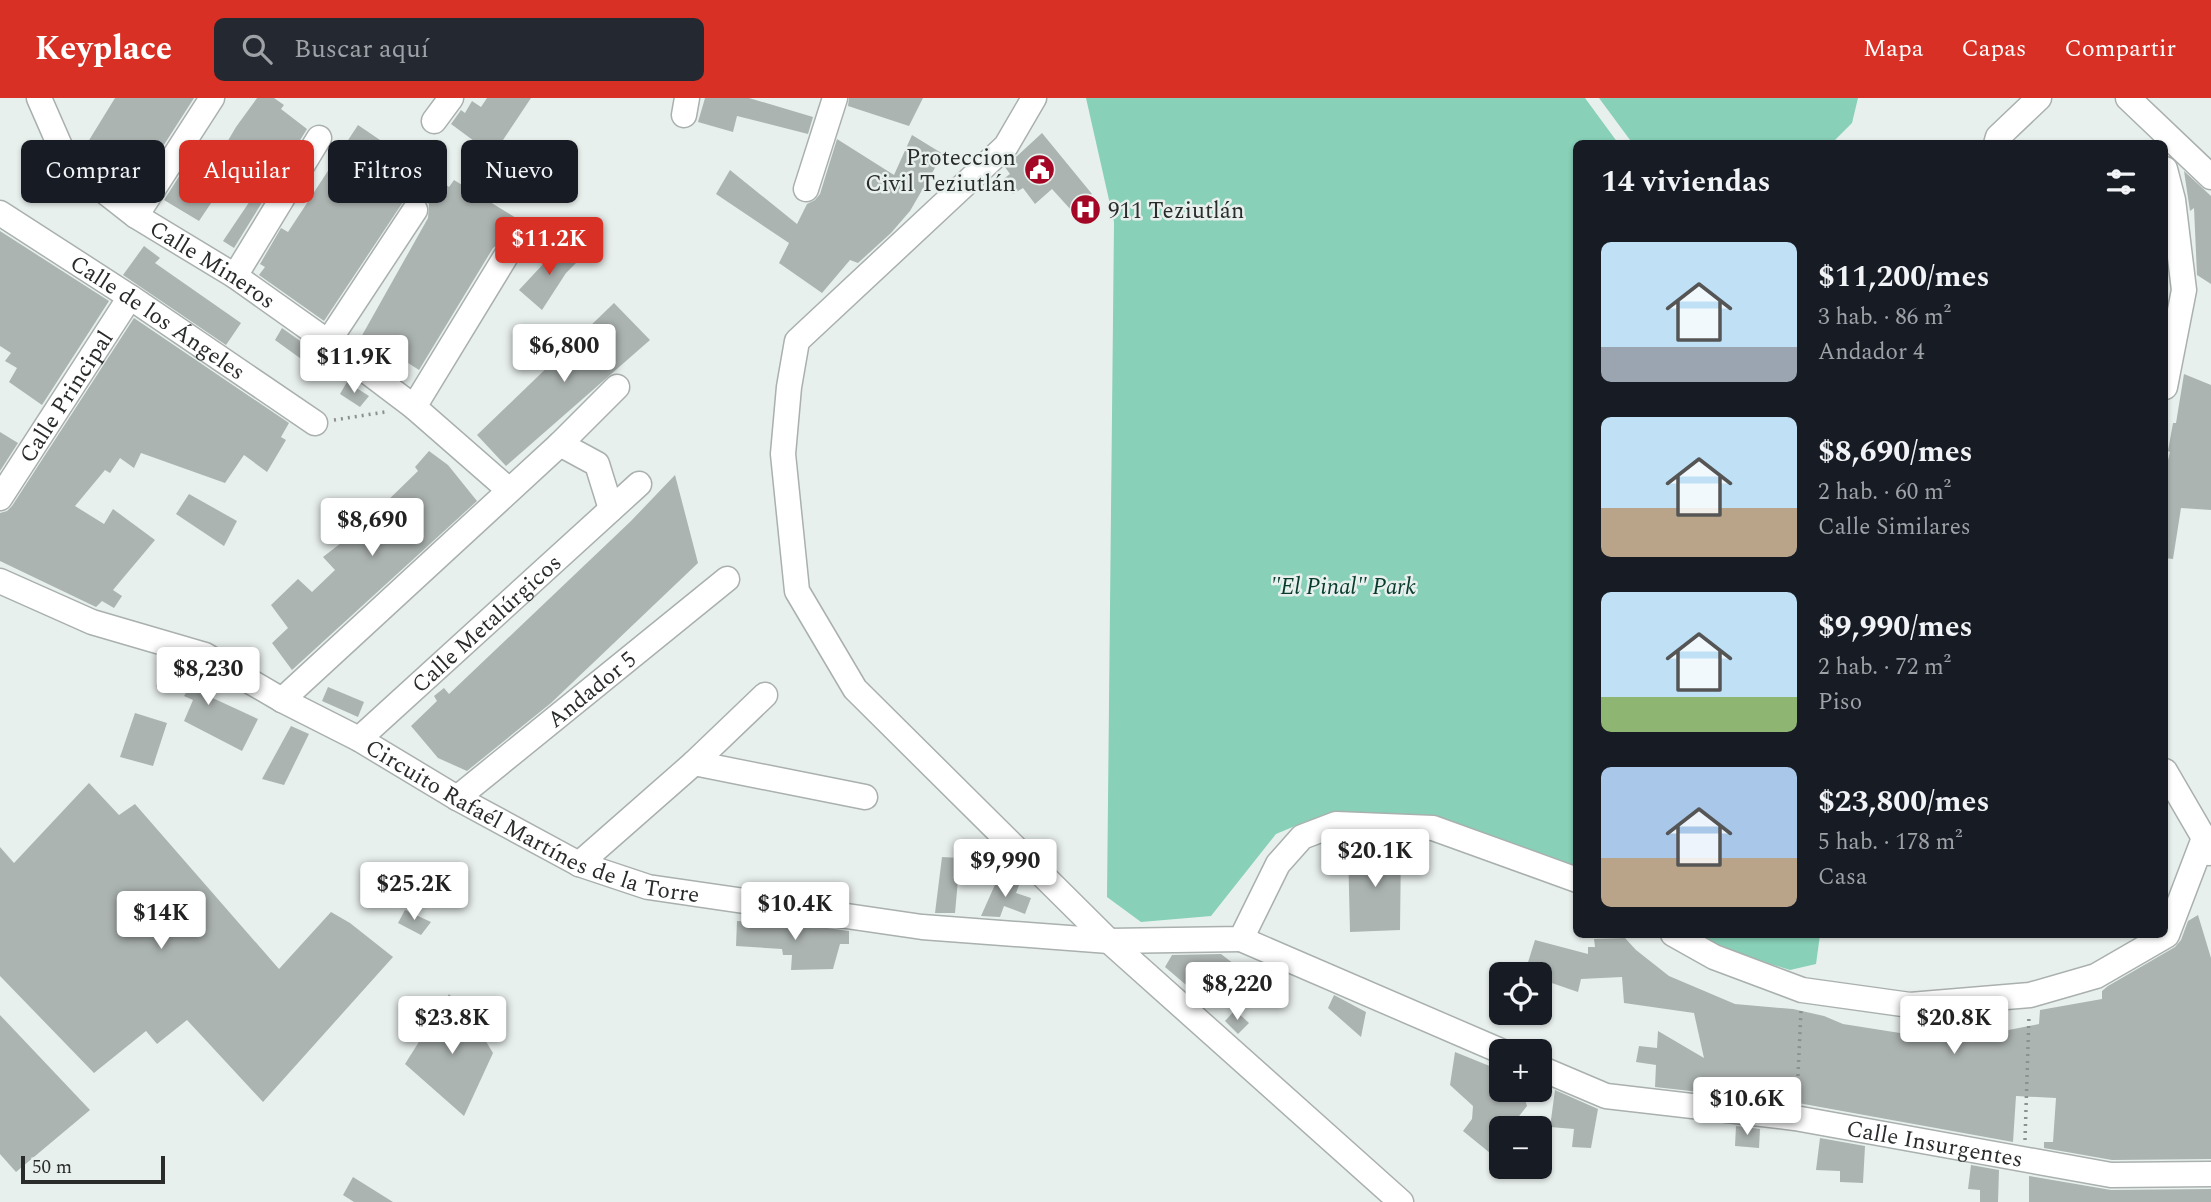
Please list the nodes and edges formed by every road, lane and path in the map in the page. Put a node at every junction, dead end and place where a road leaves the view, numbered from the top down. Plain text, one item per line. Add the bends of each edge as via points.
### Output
1 (39, 98) edge
2 (212, 98) edge
3 (451, 98) edge
4 (835, 98) edge
5 (1034, 98) edge
6 (2039, 98) edge
7 (2128, 98) edge
8 (434, 121) dead end
9 (2155, 132) edge
10 (319, 138) dead end
11 (1997, 140) edge
12 (2168, 142) edge
13 (2211, 177) edge
14 (2168, 181) edge
15 (806, 189) dead end
16 (415, 210) dead end
17 (0, 214) edge
18 (136, 216) junction
19 (506, 256) dead end
20 (235, 276) junction
21 (130, 297) junction
22 (328, 342) junction
23 (2168, 372) edge
24 (617, 387) dead end
25 (414, 407) junction
26 (315, 423) joint
27 (560, 444) junction
28 (639, 484) dead end
29 (509, 490) junction
30 (0, 498) edge
31 (611, 509) junction
32 (727, 579) dead end
33 (0, 581) edge
34 (765, 695) dead end
35 (282, 701) junction
36 (359, 739) junction
37 (694, 763) junction
38 (2168, 776) edge
39 (865, 797) dead end
40 (457, 798) junction
41 (2207, 848) edge
42 (579, 864) junction
43 (1573, 879) edge
44 (2168, 932) edge
45 (1680, 938) edge
46 (2160, 938) edge
47 (1241, 939) junction
48 (1109, 941) junction
49 (1802, 990) junction
50 (2030, 995) junction
51 (1489, 1046) edge
52 (1552, 1073) edge
53 (1796, 1118) junction
54 (2025, 1158) junction
55 (2211, 1174) edge
56 (1401, 1202) edge

1 - 18 street, Calle Mineros via 67,162
2 - 18 street
3 - 8 street
4 - 15 street
5 - 48 street via 1006,146 797,341 783,454 797,591 855,689
6 - 11 street
7 - 9 street
10 - 20 street
12 - 13 street
14 - 23 street via 2184,290
16 - 22 street
17 - 21 street, Calle de los Ángeles
18 - 20 street, Calle Mineros
19 - 25 street
20 - 22 street, Calle Mineros
21 - 26 street, Calle de los Ángeles
21 - 30 street, Calle Principal
22 - 25 street, Calle Mineros
24 - 27 street
25 - 26 path
25 - 29 street, Calle Mineros
27 - 29 street
27 - 31 street via 597,464
28 - 31 street, Calle Metalúrgicos
29 - 35 street
31 - 36 street, Calle Metalúrgicos
32 - 40 street, Andador 5
33 - 35 street, Circuito Rafaél Martínes de la Torre via 92,622 205,656
34 - 37 street
35 - 36 street, Circuito Rafaél Martínes de la Torre
36 - 40 street, Circuito Rafaél Martínes de la Torre
37 - 39 street
37 - 42 street
38 - 41 street
40 - 42 street, Circuito Rafaél Martínes de la Torre
41 - 44 street
42 - 48 street, Circuito Rafaél Martínes de la Torre via 648,887 894,923
43 - 47 street via 1433,828 1336,824 1302,837 1278,864
45 - 49 street via 1714,957
46 - 50 street via 2096,976
47 - 48 street, Circuito Rafaél Martínes de la Torre
47 - 51 street
48 - 56 street
49 - 50 street via 1910,1005
49 - 53 path
50 - 54 path
52 - 53 street, Calle Insurgentes via 1606,1096
53 - 54 street, Calle Insurgentes
54 - 55 street, Calle Insurgentes via 2110,1175

